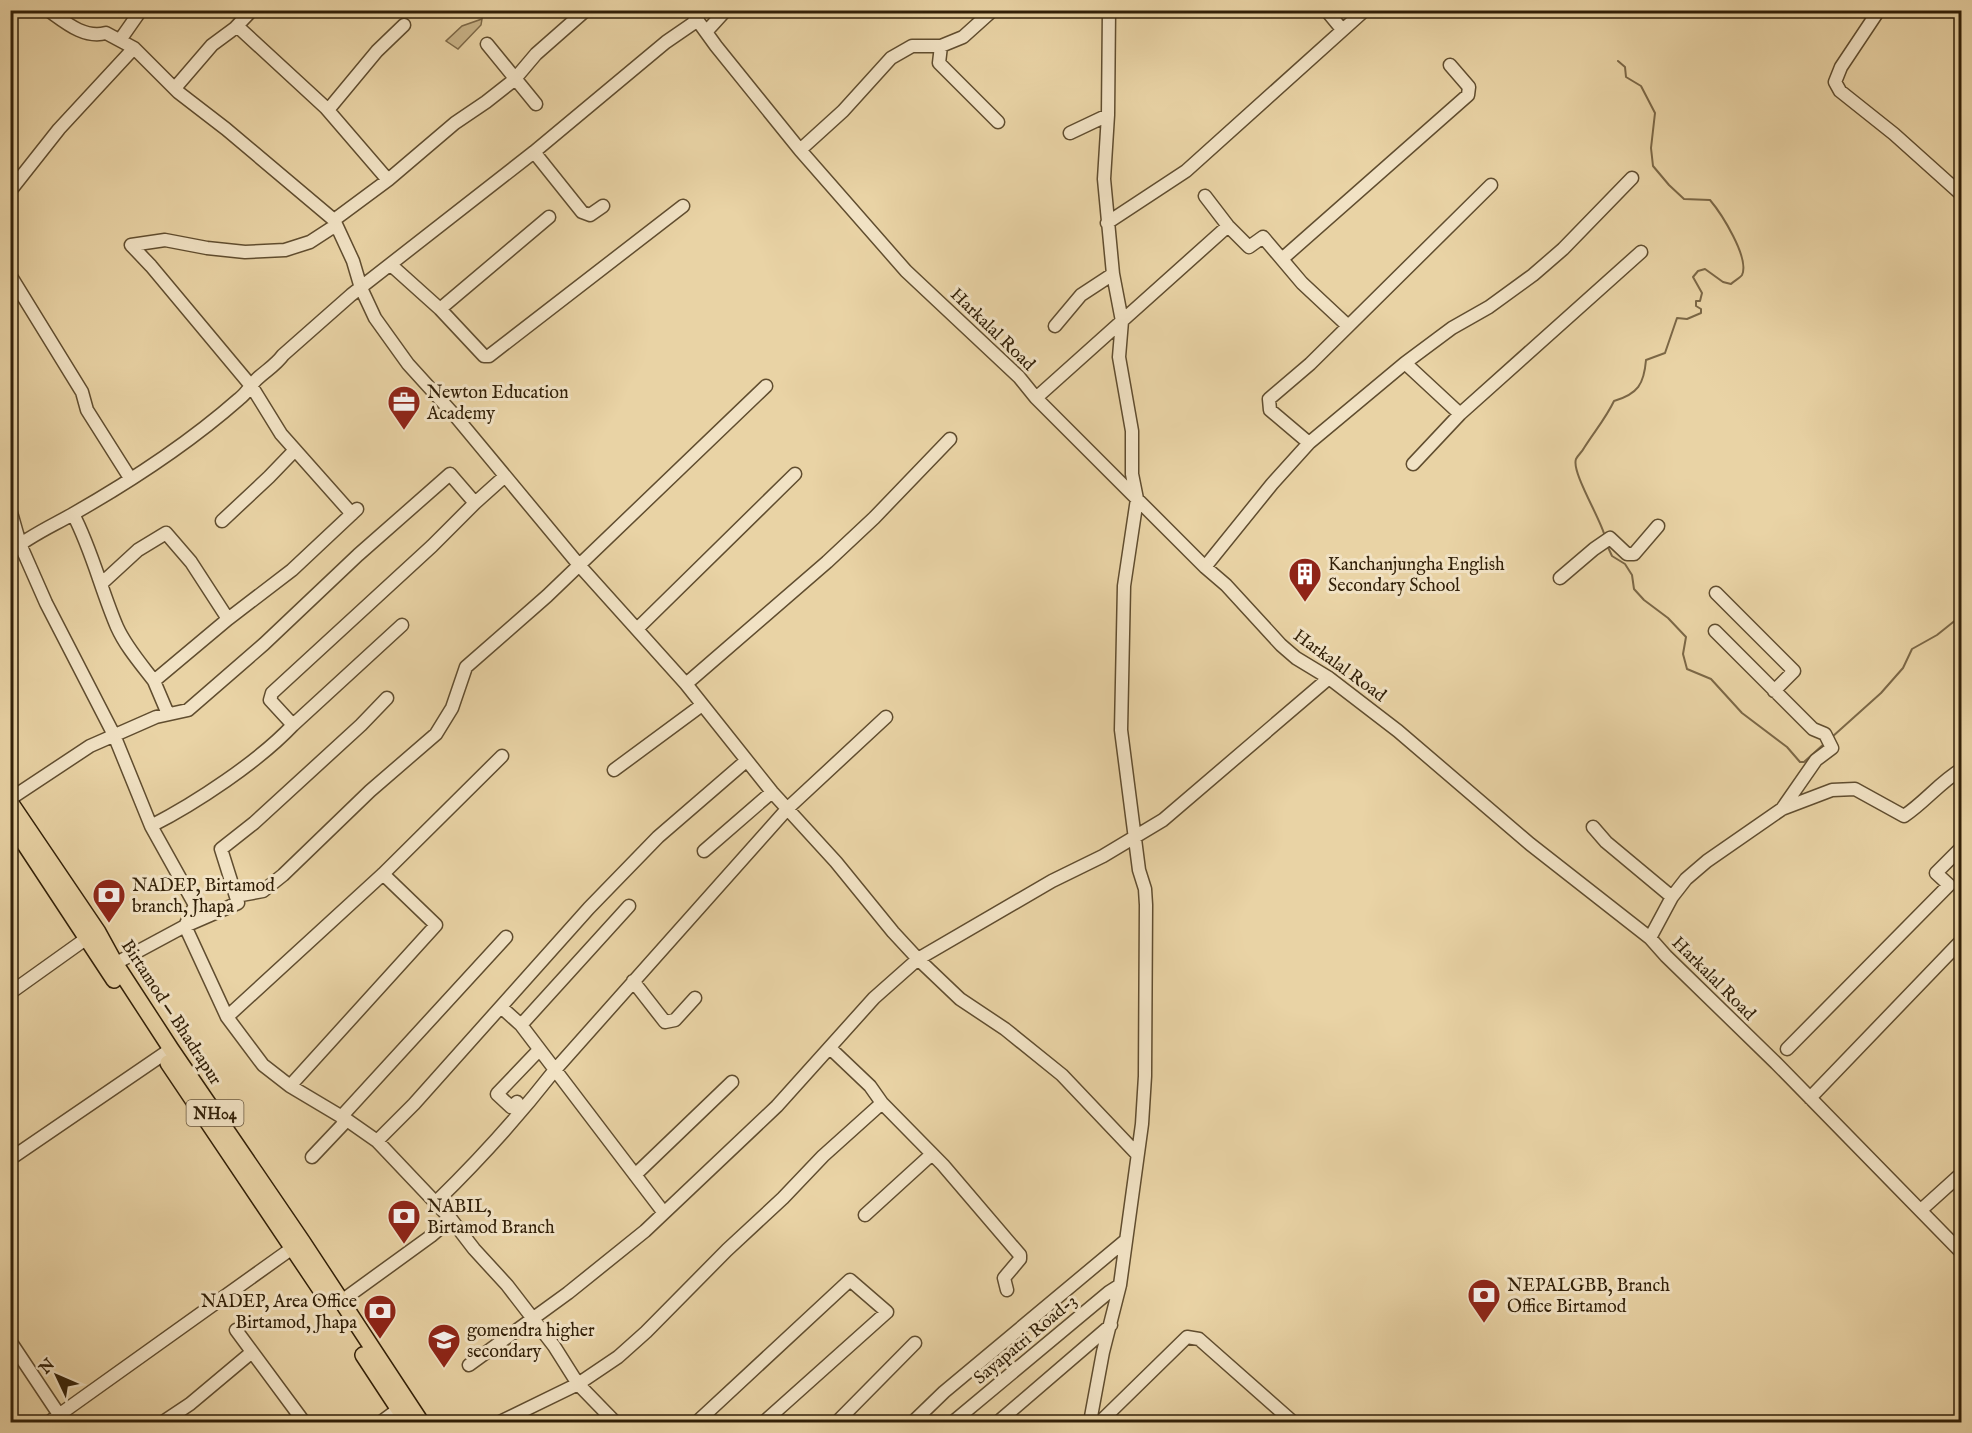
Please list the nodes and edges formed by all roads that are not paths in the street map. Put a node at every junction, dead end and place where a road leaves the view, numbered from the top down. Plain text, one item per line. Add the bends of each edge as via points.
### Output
1 (48, 10) edge
2 (141, 10) edge
3 (252, 10) edge
4 (586, 10) edge
5 (726, 10) edge
6 (993, 10) edge
7 (1109, 10) edge
8 (1326, 10) edge
9 (1365, 10) edge
10 (1879, 10) edge
11 (64, 15) edge
12 (694, 15) edge
13 (404, 25) dead end
14 (237, 26) junction
15 (1340, 27) dead end
16 (706, 32) junction
17 (120, 40) junction
18 (487, 44) dead end
19 (940, 46) junction
20 (134, 48) junction
21 (1450, 65) dead end
22 (514, 80) junction
23 (175, 88) junction
24 (536, 104) dead end
25 (328, 110) junction
26 (1108, 115) junction
27 (998, 122) dead end
28 (1070, 133) dead end
29 (800, 150) junction
30 (534, 152) junction
31 (1632, 178) dead end
32 (388, 180) junction
33 (1491, 185) dead end
34 (10, 191) edge
35 (1962, 195) edge
36 (1205, 196) dead end
37 (603, 206) dead end
38 (682, 206) dead end
39 (549, 217) dead end
40 (1107, 223) junction
41 (336, 224) junction
42 (1228, 226) junction
43 (1641, 252) dead end
44 (1282, 259) junction
45 (391, 265) junction
46 (1113, 274) junction
47 (12, 280) edge
48 (361, 288) junction
49 (440, 309) junction
50 (1122, 321) junction
51 (1055, 326) dead end
52 (1348, 326) junction
53 (1405, 363) junction
54 (766, 386) dead end
55 (252, 387) junction
56 (1036, 398) junction
57 (1460, 414) junction
58 (950, 439) dead end
59 (1309, 443) junction
60 (295, 450) junction
61 (1413, 464) dead end
62 (795, 474) dead end
63 (504, 477) junction
64 (130, 478) junction
65 (1137, 500) junction
66 (475, 503) junction
67 (10, 509) edge
68 (74, 514) junction
69 (222, 521) dead end
70 (1658, 526) dead end
71 (15, 548) edge
72 (579, 565) junction
73 (1205, 567) junction
74 (1560, 578) dead end
75 (101, 584) junction
76 (1716, 593) dead end
77 (228, 619) junction
78 (402, 625) dead end
79 (637, 629) junction
80 (1715, 631) dead end
81 (1329, 678) junction
82 (154, 681) junction
83 (686, 684) junction
84 (1774, 691) junction
85 (387, 698) dead end
86 (702, 705) junction
87 (168, 714) junction
88 (886, 717) dead end
89 (292, 725) junction
90 (114, 735) junction
91 (502, 756) dead end
92 (746, 761) junction
93 (1962, 769) edge
94 (614, 770) dead end
95 (772, 792) junction
96 (788, 808) junction
97 (12, 809) edge
98 (1782, 809) junction
99 (151, 826) junction
100 (1593, 827) dead end
101 (1135, 837) junction
102 (1962, 847) edge
103 (704, 851) dead end
104 (383, 874) junction
105 (236, 896) junction
106 (1672, 897) junction
107 (629, 906) dead end
108 (185, 926) junction
109 (506, 937) dead end
110 (87, 938) junction
111 (1650, 938) junction
112 (1962, 940) edge
113 (918, 959) junction
114 (111, 966) junction
115 (633, 981) junction
116 (10, 993) edge
117 (695, 998) dead end
118 (501, 1007) junction
119 (227, 1017) junction
120 (521, 1025) junction
121 (830, 1048) junction
122 (1786, 1049) dead end
123 (539, 1050) junction
124 (167, 1052) junction
125 (554, 1071) junction
126 (732, 1082) dead end
127 (290, 1086) junction
128 (1810, 1098) junction
129 (517, 1102) dead end
130 (882, 1103) junction
131 (344, 1118) junction
132 (377, 1141) junction
133 (932, 1154) junction
134 (1137, 1154) junction
135 (312, 1157) dead end
136 (10, 1158) edge
137 (1962, 1173) edge
138 (635, 1175) junction
139 (436, 1202) junction
140 (1921, 1210) junction
141 (664, 1213) junction
142 (865, 1215) dead end
143 (451, 1219) junction
144 (1126, 1240) junction
145 (297, 1245) junction
146 (1962, 1253) edge
147 (1120, 1285) junction
148 (1007, 1290) dead end
149 (340, 1302) junction
150 (533, 1319) junction
151 (1111, 1325) junction
152 (236, 1330) dead end
153 (10, 1341) edge
154 (915, 1343) dead end
155 (252, 1352) junction
156 (469, 1365) dead end
157 (578, 1384) junction
158 (403, 1406) junction
159 (1092, 1409) junction
160 (54, 1419) edge
161 (298, 1420) edge
162 (163, 1422) edge
163 (381, 1422) edge
164 (407, 1422) edge
165 (421, 1422) edge
166 (500, 1422) edge
167 (615, 1422) edge
168 (697, 1422) edge
169 (764, 1422) edge
170 (837, 1422) edge
171 (914, 1422) edge
172 (953, 1422) edge
173 (998, 1422) edge
174 (1079, 1422) edge
175 (1090, 1422) edge
176 (1100, 1422) edge
177 (1293, 1422) edge

1 - 11 street
2 - 17 street
3 - 14 street
4 - 22 street via 536,54
5 - 16 street
6 - 19 street via 963,38
7 - 26 street
8 - 15 street
9 - 40 street via 1186,171
10 - 35 street via 1835,82 1840,91
11 - 17 street via 81,32 106,33
12 - 16 street, Harkalal Road
12 - 30 street
13 - 25 street
14 - 23 street via 212,45
14 - 25 street
16 - 29 street, Harkalal Road
17 - 20 street
18 - 22 street
19 - 27 street via 939,63
19 - 29 street via 912,46 891,58 843,111
20 - 23 street
20 - 34 street via 59,129
21 - 44 street via 1469,87 1468,95
22 - 24 street
22 - 32 street via 447,129
23 - 41 street
25 - 32 street
26 - 28 street
26 - 40 street via 1104,179
29 - 56 street, Harkalal Road via 906,271
30 - 37 street via 582,212 592,214
30 - 45 street
31 - 53 street via 1533,275
32 - 41 street
33 - 52 street
36 - 42 street
38 - 49 street via 489,356 484,356
39 - 49 street
40 - 46 street
41 - 48 street via 354,261
41 - 55 street via 310,242 285,250 245,252 165,240 131,245
42 - 44 street via 1249,248 1263,237
42 - 50 street
43 - 57 street
44 - 52 street
45 - 48 street
45 - 49 street
46 - 50 street
46 - 51 street via 1081,295
47 - 64 street
48 - 55 street via 255,380
48 - 63 street via 375,318 408,364
50 - 56 street
50 - 65 street via 1119,357 1132,431 1132,474
52 - 59 street via 1269,399 1270,410
53 - 57 street
53 - 59 street
54 - 72 street
55 - 60 street
55 - 64 street via 203,428
56 - 65 street, Harkalal Road
57 - 61 street
58 - 83 street via 827,562
59 - 73 street
60 - 69 street
60 - 77 street via 355,511 292,570
62 - 79 street
63 - 66 street
63 - 72 street
64 - 68 street
65 - 73 street, Harkalal Road
65 - 101 street via 1125,586 1121,725
66 - 87 street via 450,474 188,711
66 - 89 street via 269,696
67 - 71 street
68 - 71 street
68 - 75 street
70 - 74 street via 1634,554 1627,555 1610,538
71 - 90 street
72 - 79 street
72 - 105 street via 466,667 452,708 436,734 263,891
73 - 81 street, Harkalal Road via 1281,645
75 - 77 street via 138,550 166,533 191,562
75 - 82 street via 117,628
76 - 84 street via 1794,671
77 - 82 street
78 - 89 street
79 - 83 street
80 - 84 street
81 - 101 street via 1163,820
81 - 111 street, Harkalal Road
82 - 87 street
83 - 86 street
84 - 98 street via 1813,729 1825,734 1832,748 1816,760
85 - 105 street via 221,849
86 - 92 street
86 - 94 street
87 - 90 street
88 - 96 street
89 - 99 street via 229,778
90 - 97 street via 90,746
90 - 99 street
91 - 104 street
92 - 95 street
92 - 118 street via 658,837
93 - 98 street via 1904,816 1855,789 1832,790
95 - 96 street
95 - 103 street
96 - 113 street
96 - 115 street
97 - 110 main road, Birtamod — Bhadrapur / NH04
97 - 114 main road, Birtamod — Bhadrapur / NH04 via 98,932
98 - 106 street via 1707,861
99 - 108 street via 195,905
100 - 106 street via 1605,842
101 - 113 street
101 - 134 street via 1146,905 1145,1076
102 - 122 street via 1936,873 1949,885
104 - 119 street
104 - 127 street via 436,925
105 - 108 street via 238,903
106 - 111 street
107 - 120 street
108 - 114 street
108 - 119 street
109 - 131 street
110 - 114 main road, Birtamod — Bhadrapur / NH04
110 - 116 street
111 - 128 street, Harkalal Road
112 - 128 street
113 - 121 street via 874,998
113 - 134 street via 960,999 1062,1075
114 - 124 main road, Birtamod — Bhadrapur / NH04
115 - 117 street via 665,1022 675,1020
115 - 125 street
118 - 120 street
118 - 132 street
119 - 127 street via 263,1065
120 - 123 street
121 - 130 street
121 - 141 street via 770,1112
123 - 125 street
123 - 129 street via 496,1094 511,1107
124 - 136 street
124 - 145 main road, Birtamod — Bhadrapur / NH04
125 - 138 street
125 - 139 street
126 - 138 street
127 - 131 street
128 - 140 street, Harkalal Road
130 - 133 street
130 - 157 street via 726,1250 646,1332
131 - 132 street
131 - 135 street
132 - 139 street
133 - 142 street
133 - 148 street via 1020,1255 1004,1278
134 - 144 street
137 - 140 street
138 - 141 street
139 - 143 street
140 - 146 street, Harkalal Road
141 - 150 street
143 - 149 street
143 - 150 street
144 - 147 street
144 - 171 street via 944,1392
145 - 149 main road, Birtamod — Bhadrapur / NH04
145 - 158 main road, Birtamod — Bhadrapur / NH04
145 - 160 street
147 - 151 street
147 - 172 street, Sayapatri Road-3
149 - 158 main road, Birtamod — Bhadrapur / NH04
150 - 156 street
150 - 157 street
151 - 159 street
151 - 173 street
152 - 155 street
153 - 160 street
154 - 170 street
155 - 161 street
155 - 162 street
157 - 166 street
157 - 167 street
158 - 163 street
158 - 164 main road, Birtamod — Bhadrapur / NH04
158 - 165 main road, Birtamod — Bhadrapur / NH04
159 - 174 street
159 - 175 street
168 - 169 street via 850,1280 887,1312
176 - 177 street via 1187,1337 1193,1337

